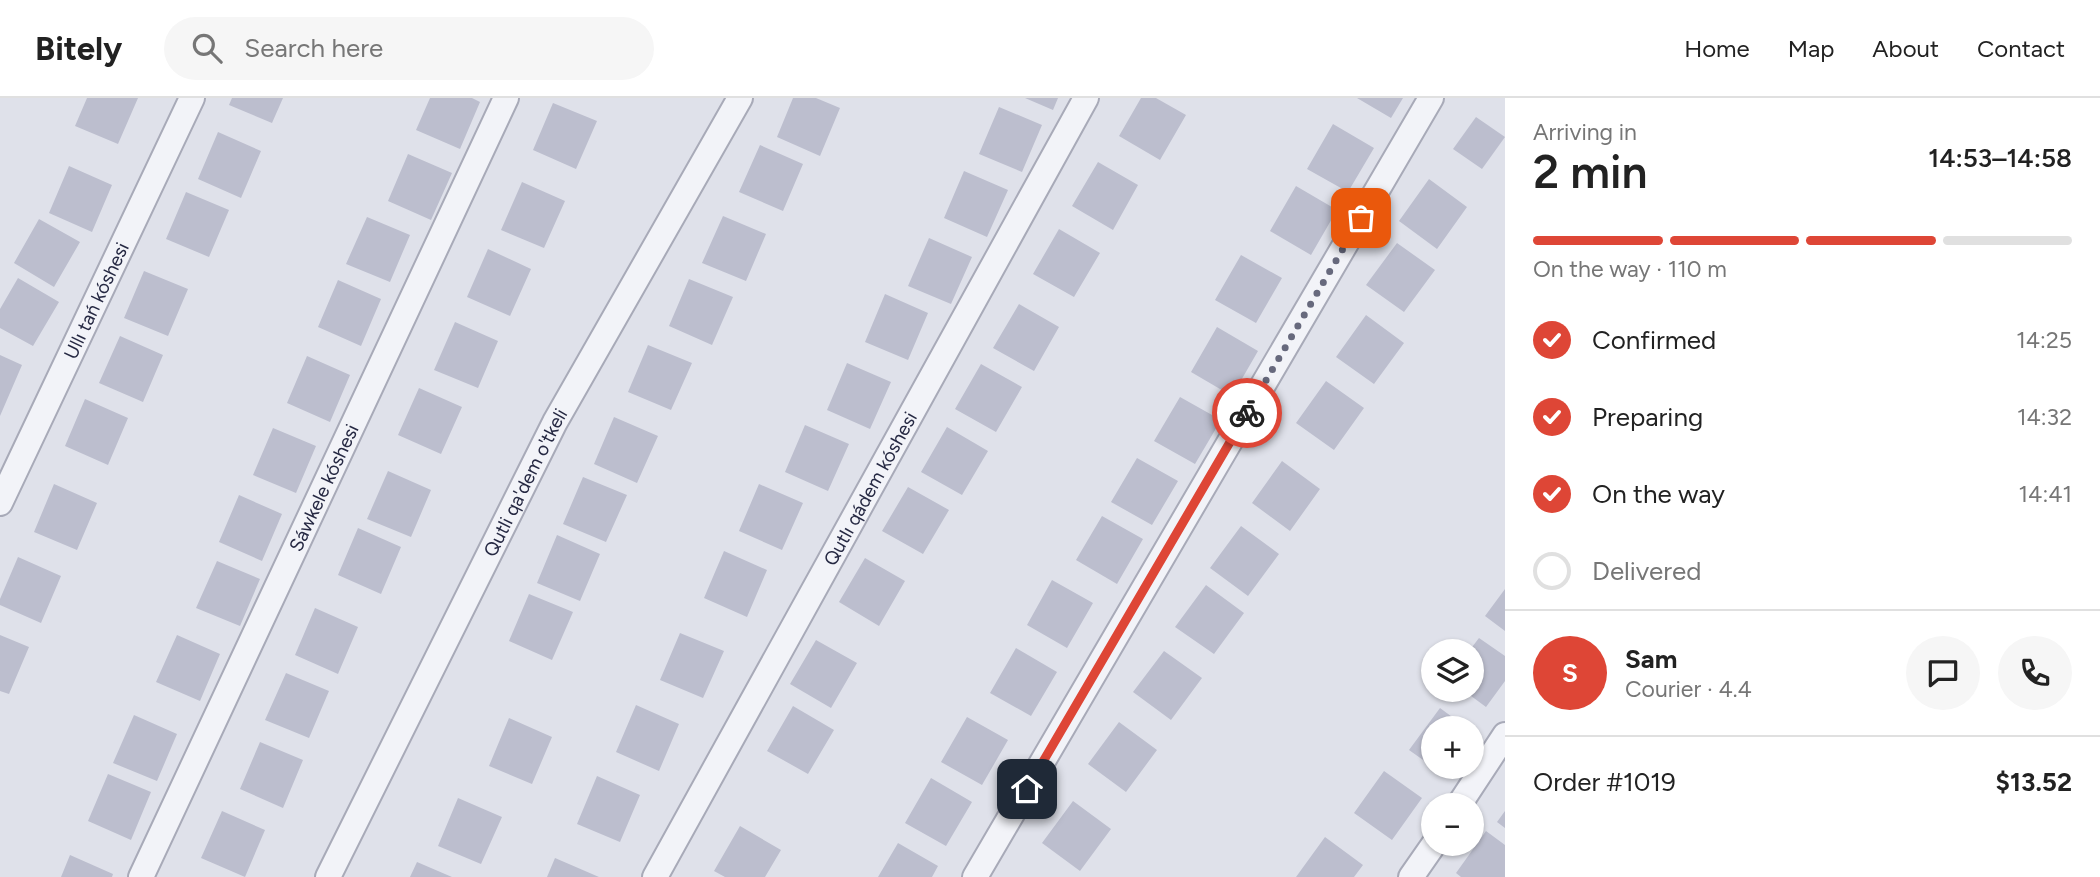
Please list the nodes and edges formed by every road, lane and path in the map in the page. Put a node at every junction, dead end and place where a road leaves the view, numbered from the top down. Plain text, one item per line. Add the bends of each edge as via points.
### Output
1 (192, 98) edge
2 (506, 98) edge
3 (740, 98) edge
4 (1086, 98) edge
5 (1431, 98) edge
6 (0, 503) edge
7 (1505, 735) edge
8 (1467, 793) edge
9 (1426, 856) edge
10 (141, 877) edge
11 (328, 877) edge
12 (655, 877) edge
13 (975, 877) edge
14 (1412, 877) edge

1 - 6 street, Ullı tań kóshesi
2 - 10 street, Sáwkele kóshesi
3 - 11 street, Qutli qa'dem o'tkeli via 555,422
4 - 12 street, Qutlı qádem kóshesi
5 - 13 street
7 - 8 street
9 - 14 street

